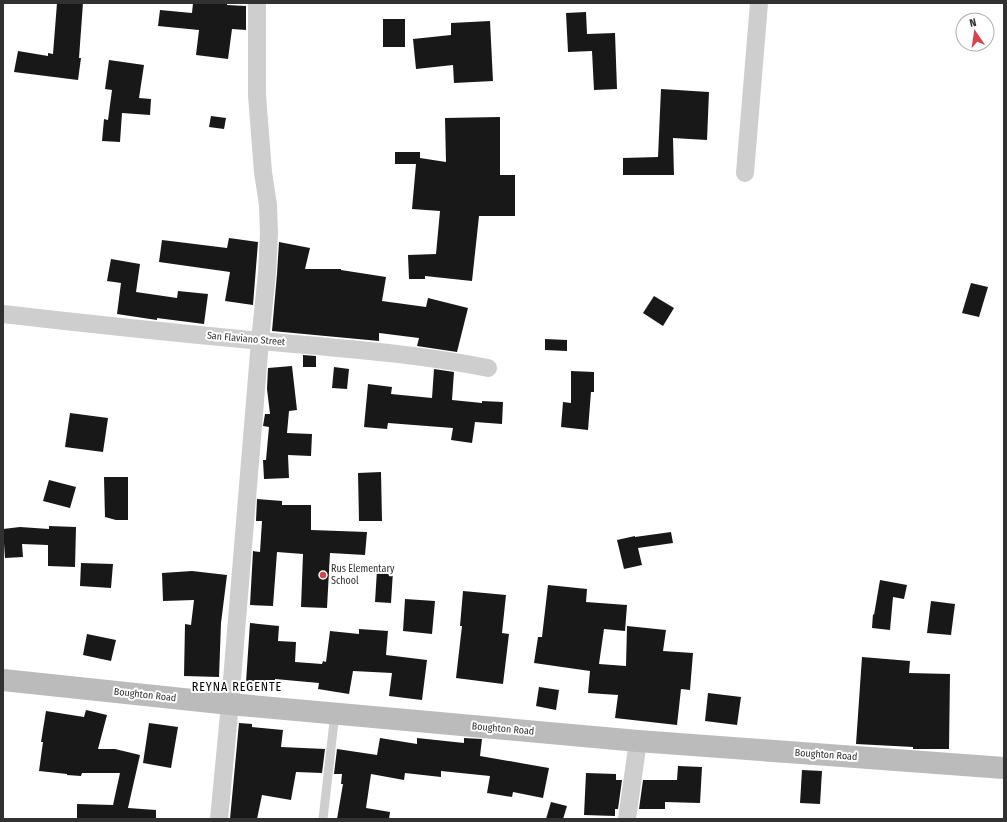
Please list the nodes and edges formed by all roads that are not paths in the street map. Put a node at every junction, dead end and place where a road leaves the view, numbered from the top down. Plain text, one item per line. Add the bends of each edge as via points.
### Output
1 (257, 3) edge
2 (759, 3) edge
3 (745, 173) dead end
4 (3, 314) edge
5 (260, 341) junction
6 (488, 368) dead end
7 (3, 680) edge
8 (230, 704) junction
9 (335, 713) junction
10 (638, 742) junction
11 (1004, 768) edge
12 (219, 819) edge
13 (323, 819) edge
14 (627, 819) edge

1 - 5 street via 256,95 269,234
2 - 3 street
4 - 5 street, San Flaviano Street
5 - 6 street, San Flaviano Street via 376,351
5 - 8 street
7 - 8 main road, Boughton Road
8 - 9 main road, Boughton Road
8 - 12 street
9 - 10 main road, Boughton Road
9 - 13 lane
10 - 11 main road, Boughton Road
10 - 14 street

